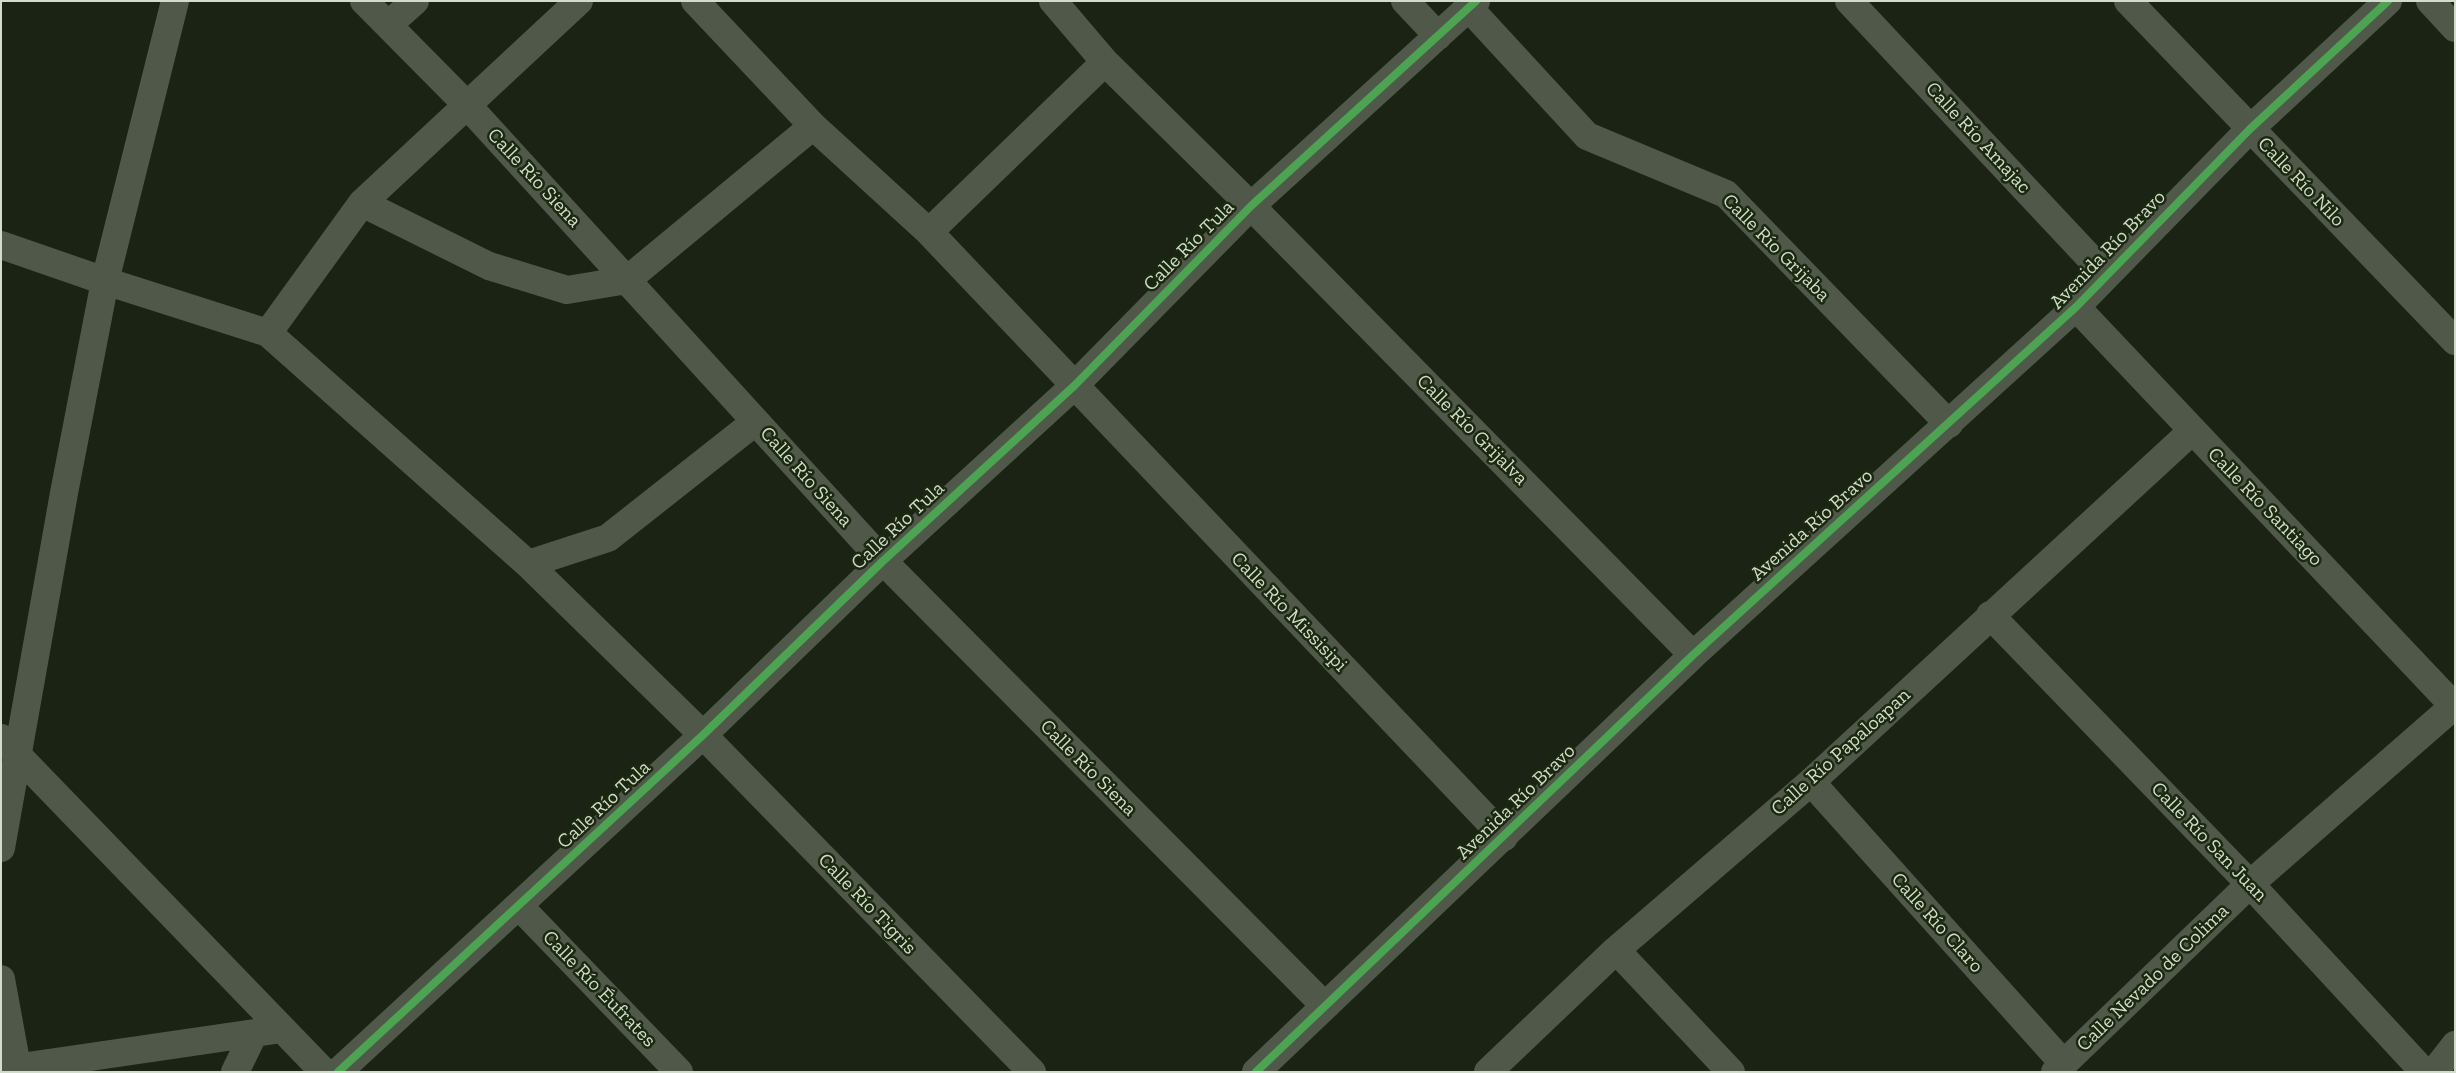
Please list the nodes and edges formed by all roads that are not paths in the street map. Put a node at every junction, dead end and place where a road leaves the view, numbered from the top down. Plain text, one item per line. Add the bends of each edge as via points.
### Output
1 (175, 1) edge
2 (364, 1) edge
3 (415, 1) edge
4 (580, 1) edge
5 (695, 1) edge
6 (1053, 1) edge
7 (1405, 1) edge
8 (1849, 1) edge
9 (2128, 1) edge
10 (2388, 1) edge
11 (2430, 1) edge
12 (1472, 5) edge
13 (388, 25) junction
14 (2455, 28) edge
15 (1438, 36) junction
16 (1105, 62) junction
17 (467, 105) junction
18 (813, 126) junction
19 (2250, 129) junction
20 (362, 203) junction
21 (1251, 206) junction
22 (929, 232) junction
23 (1, 245) edge
24 (2106, 275) junction
25 (627, 280) junction
26 (105, 281) junction
27 (2076, 307) junction
28 (268, 333) junction
29 (2455, 340) edge
30 (1074, 386) junction
31 (755, 422) junction
32 (1949, 424) junction
33 (2192, 431) junction
34 (883, 561) junction
35 (528, 564) junction
36 (1990, 615) junction
37 (1693, 655) junction
38 (2454, 706) edge
39 (703, 736) junction
40 (10, 747) edge
41 (1811, 782) junction
42 (1504, 837) junction
43 (1, 848) edge
44 (2250, 884) junction
45 (519, 906) junction
46 (1616, 950) junction
47 (1, 979) edge
48 (1324, 1005) junction
49 (282, 1029) junction
50 (254, 1033) junction
51 (2455, 1045) edge
52 (2059, 1068) edge
53 (11, 1070) edge
54 (235, 1072) edge
55 (324, 1072) edge
56 (338, 1072) edge
57 (679, 1072) edge
58 (1032, 1072) edge
59 (1256, 1072) edge
60 (1488, 1072) edge
61 (1732, 1072) edge
62 (2424, 1072) edge
63 (2434, 1072) edge

1 - 26 street
2 - 13 street, Calle Río Siena
3 - 13 street
4 - 17 street
5 - 18 street, Calle Río Missisipi
6 - 16 street, Calle Río Grijalva
7 - 15 street
8 - 24 street, Calle Río Amajac
9 - 19 street, Calle Río Nilo
10 - 19 street, Avenida Río Bravo
11 - 14 street
12 - 15 street, Calle Río Tula
12 - 32 street, Calle Río Grijaba via 1588,136 1726,194
13 - 17 street, Calle Río Siena
15 - 21 street, Calle Río Tula
16 - 21 street, Calle Río Grijalva
16 - 22 street
17 - 20 street
17 - 25 street, Calle Río Siena
18 - 22 street, Calle Río Missisipi
18 - 25 street
19 - 24 street, Avenida Río Bravo
19 - 29 street, Calle Río Nilo
20 - 25 street via 488,266 567,290
20 - 28 street
21 - 30 street, Calle Río Tula
21 - 37 street, Calle Río Grijalva
22 - 30 street, Calle Río Missisipi
23 - 26 street
24 - 27 street, Avenida Río Bravo
25 - 31 street, Calle Río Siena
26 - 28 street
26 - 40 street
27 - 32 street, Avenida Río Bravo
27 - 33 street, Calle Río Santiago
28 - 35 street, Calle Río Tigris
30 - 34 street, Calle Río Tula
30 - 42 street, Calle Río Missisipi
31 - 34 street, Calle Río Siena
31 - 35 street via 608,538
32 - 37 street, Avenida Río Bravo
33 - 36 street, Calle Río Papaloapan
33 - 38 street, Calle Río Santiago
34 - 39 street, Calle Río Tula
34 - 48 street, Calle Río Siena
35 - 39 street, Calle Río Tigris
36 - 41 street, Calle Río Papaloapan
36 - 44 street, Calle Río San Juan
37 - 42 street, Avenida Río Bravo
38 - 44 street, Calle Nevado de Colima
39 - 45 street, Calle Río Tula
39 - 58 street, Calle Río Tigris
40 - 43 street
40 - 49 street
41 - 46 street, Calle Río Papaloapan
41 - 52 street, Calle Río Claro
42 - 48 street, Avenida Río Bravo
44 - 52 street, Calle Nevado de Colima
44 - 62 street, Calle Río San Juan
45 - 56 street, Calle Río Tula
45 - 57 street, Calle Río Éufrates
46 - 60 street, Calle Río Papaloapan
46 - 61 street
47 - 53 street
48 - 59 street, Avenida Río Bravo
49 - 50 street
49 - 55 street
50 - 53 street
50 - 54 street
51 - 63 street

